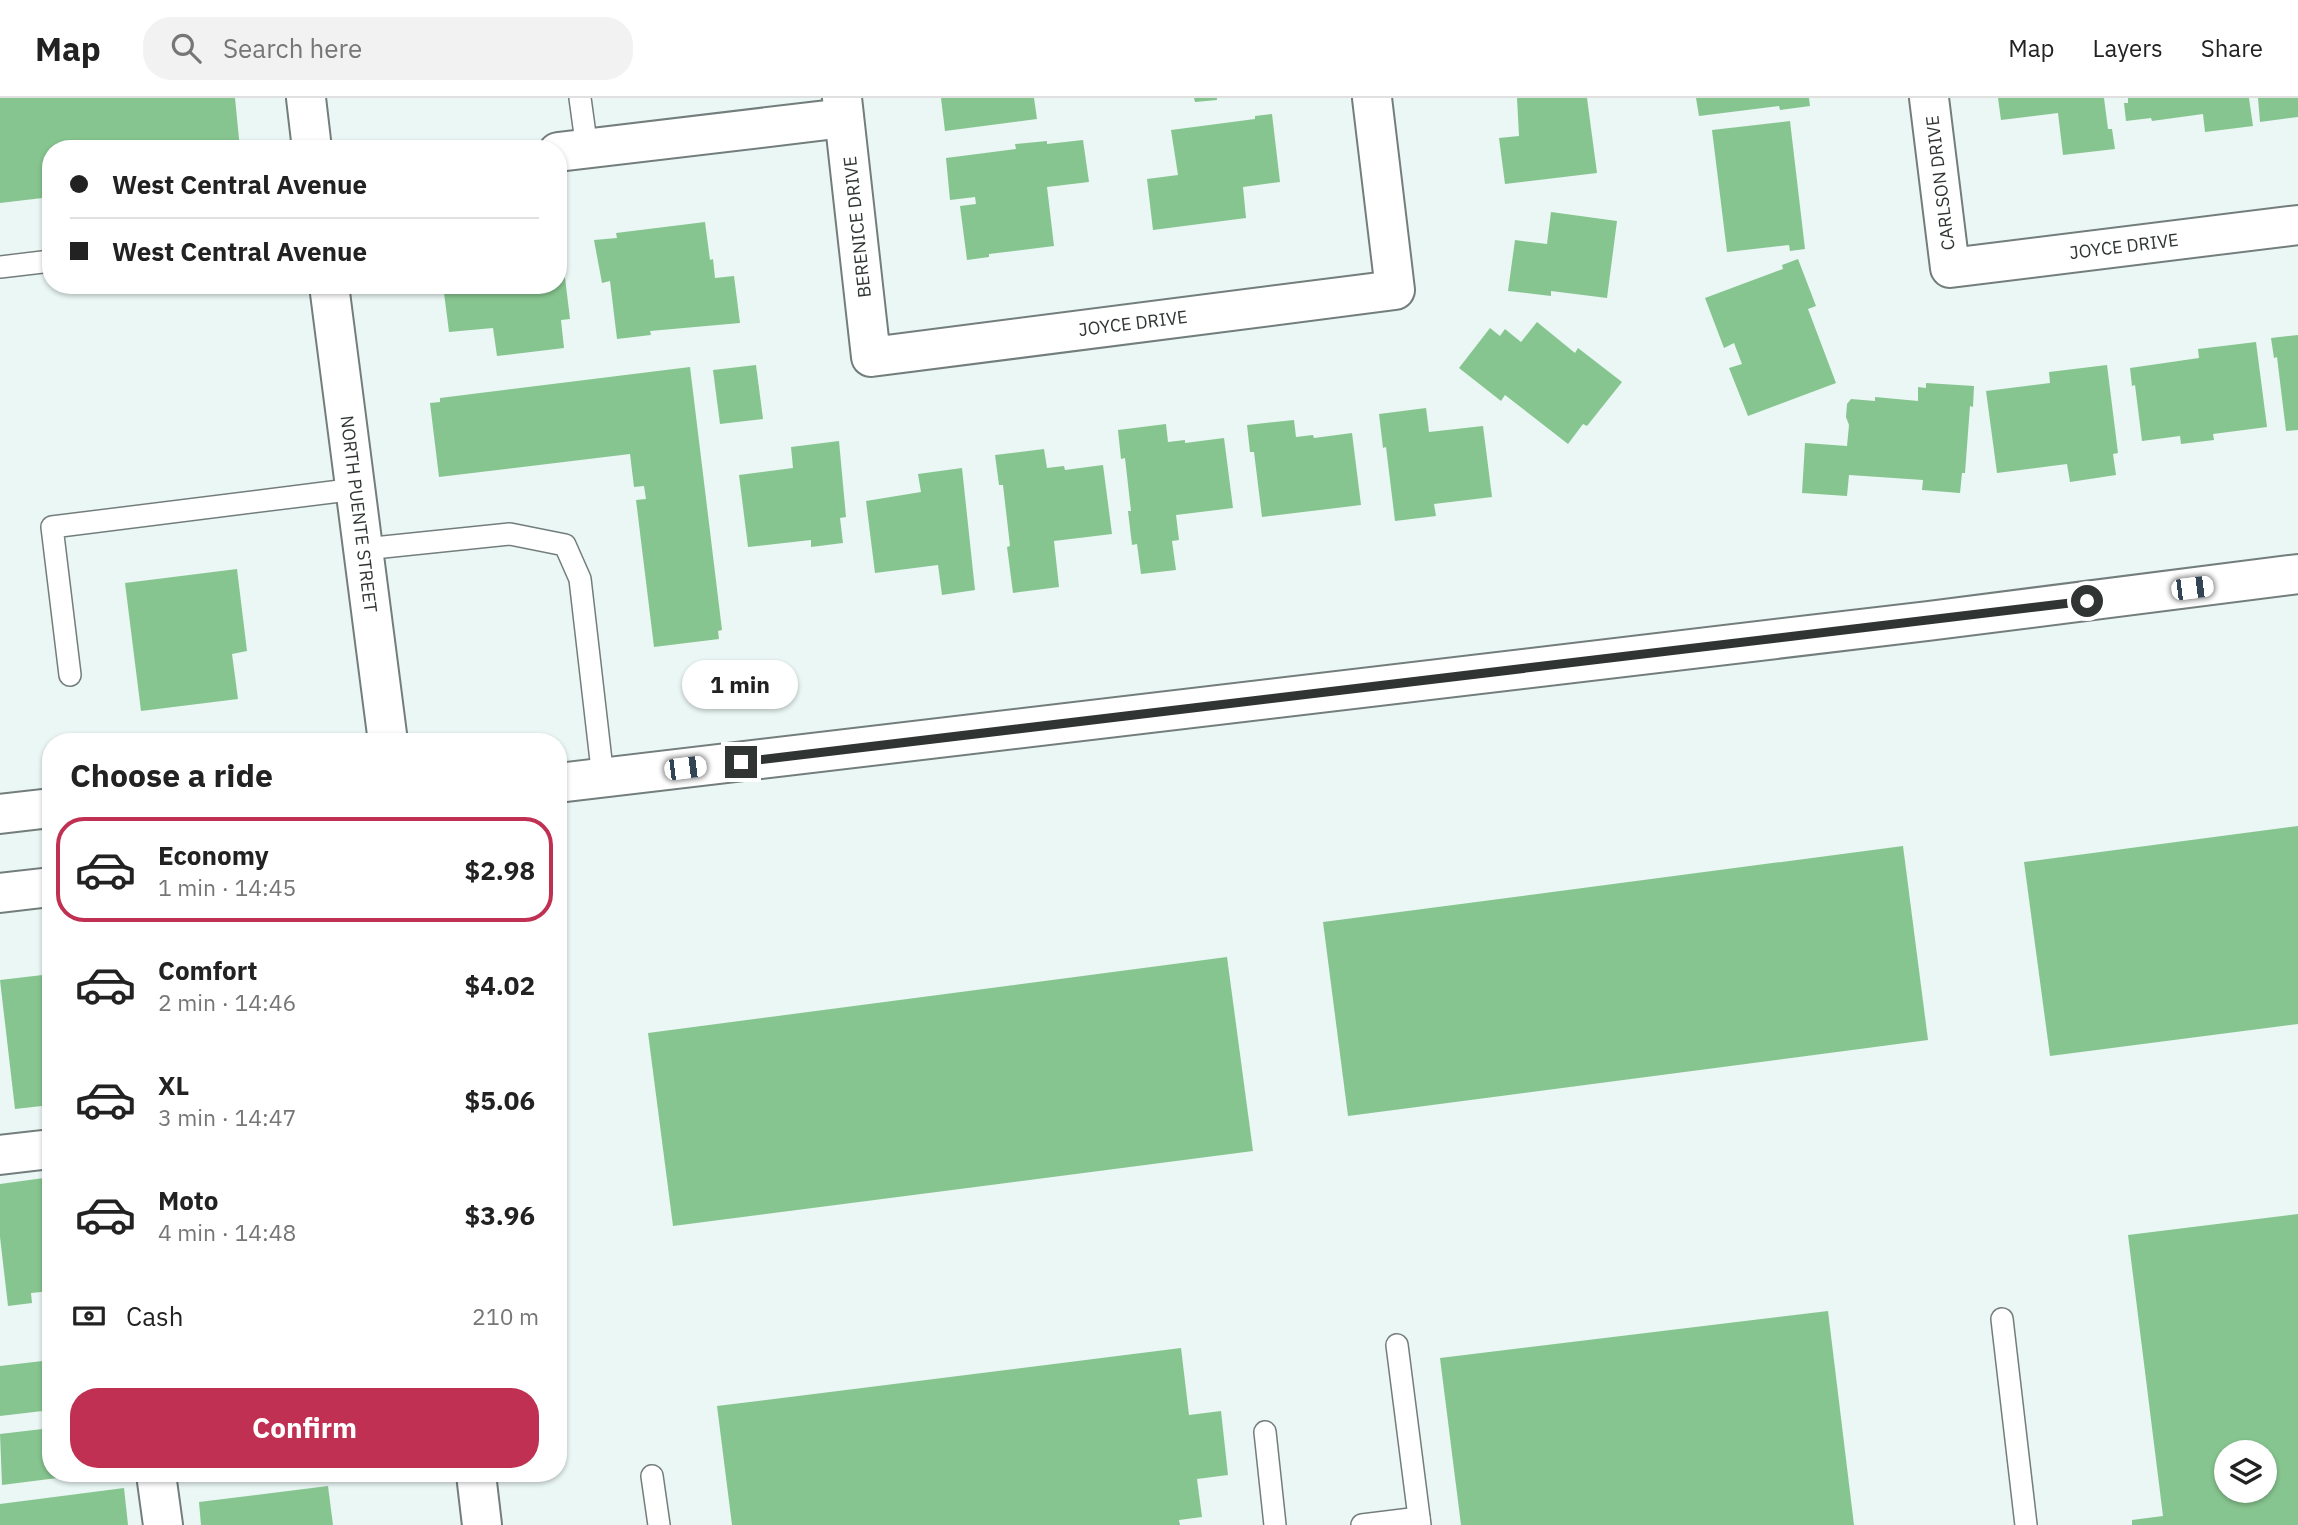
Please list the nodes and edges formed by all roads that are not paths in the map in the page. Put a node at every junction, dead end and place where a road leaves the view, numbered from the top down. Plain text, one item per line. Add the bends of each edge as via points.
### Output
1 (306, 98) edge
2 (580, 98) edge
3 (1372, 98) edge
4 (1929, 98) edge
5 (843, 108) edge
6 (311, 140) edge
7 (573, 150) edge
8 (2298, 225) edge
9 (42, 262) edge
10 (0, 267) edge
11 (1950, 268) joint
12 (330, 294) edge
13 (871, 357) joint
14 (356, 489) junction
15 (364, 549) junction
16 (2298, 574) edge
17 (70, 675) dead end
18 (387, 733) edge
19 (603, 778) junction
20 (567, 782) edge
21 (42, 809) edge
22 (0, 814) edge
23 (42, 888) edge
24 (0, 894) edge
25 (42, 1150) edge
26 (0, 1155) edge
27 (2002, 1319) dead end
28 (1397, 1345) dead end
29 (1265, 1432) dead end
30 (652, 1476) dead end
31 (157, 1482) edge
32 (477, 1482) edge
33 (1420, 1522) edge
34 (163, 1525) edge
35 (482, 1525) edge
36 (659, 1525) edge
37 (1275, 1525) edge
38 (1362, 1525) edge
39 (2026, 1525) edge

1 - 6 street
2 - 7 lane
3 - 13 street, JOYCE DRIVE via 1395,290
4 - 11 street, CARLSON DRIVE
5 - 7 street
5 - 13 street, BERENICE DRIVE
8 - 11 street, JOYCE DRIVE
9 - 10 lane
12 - 14 street, NORTH PUENTE STREET
14 - 15 street, NORTH PUENTE STREET
14 - 17 lane via 52,527
15 - 18 street, NORTH PUENTE STREET
15 - 19 lane via 510,534 565,545 580,579
16 - 19 street
19 - 20 street
21 - 22 street
23 - 24 street
25 - 26 street
27 - 39 lane
28 - 33 lane
29 - 37 lane
30 - 36 lane
31 - 34 street
32 - 35 street
33 - 38 lane

